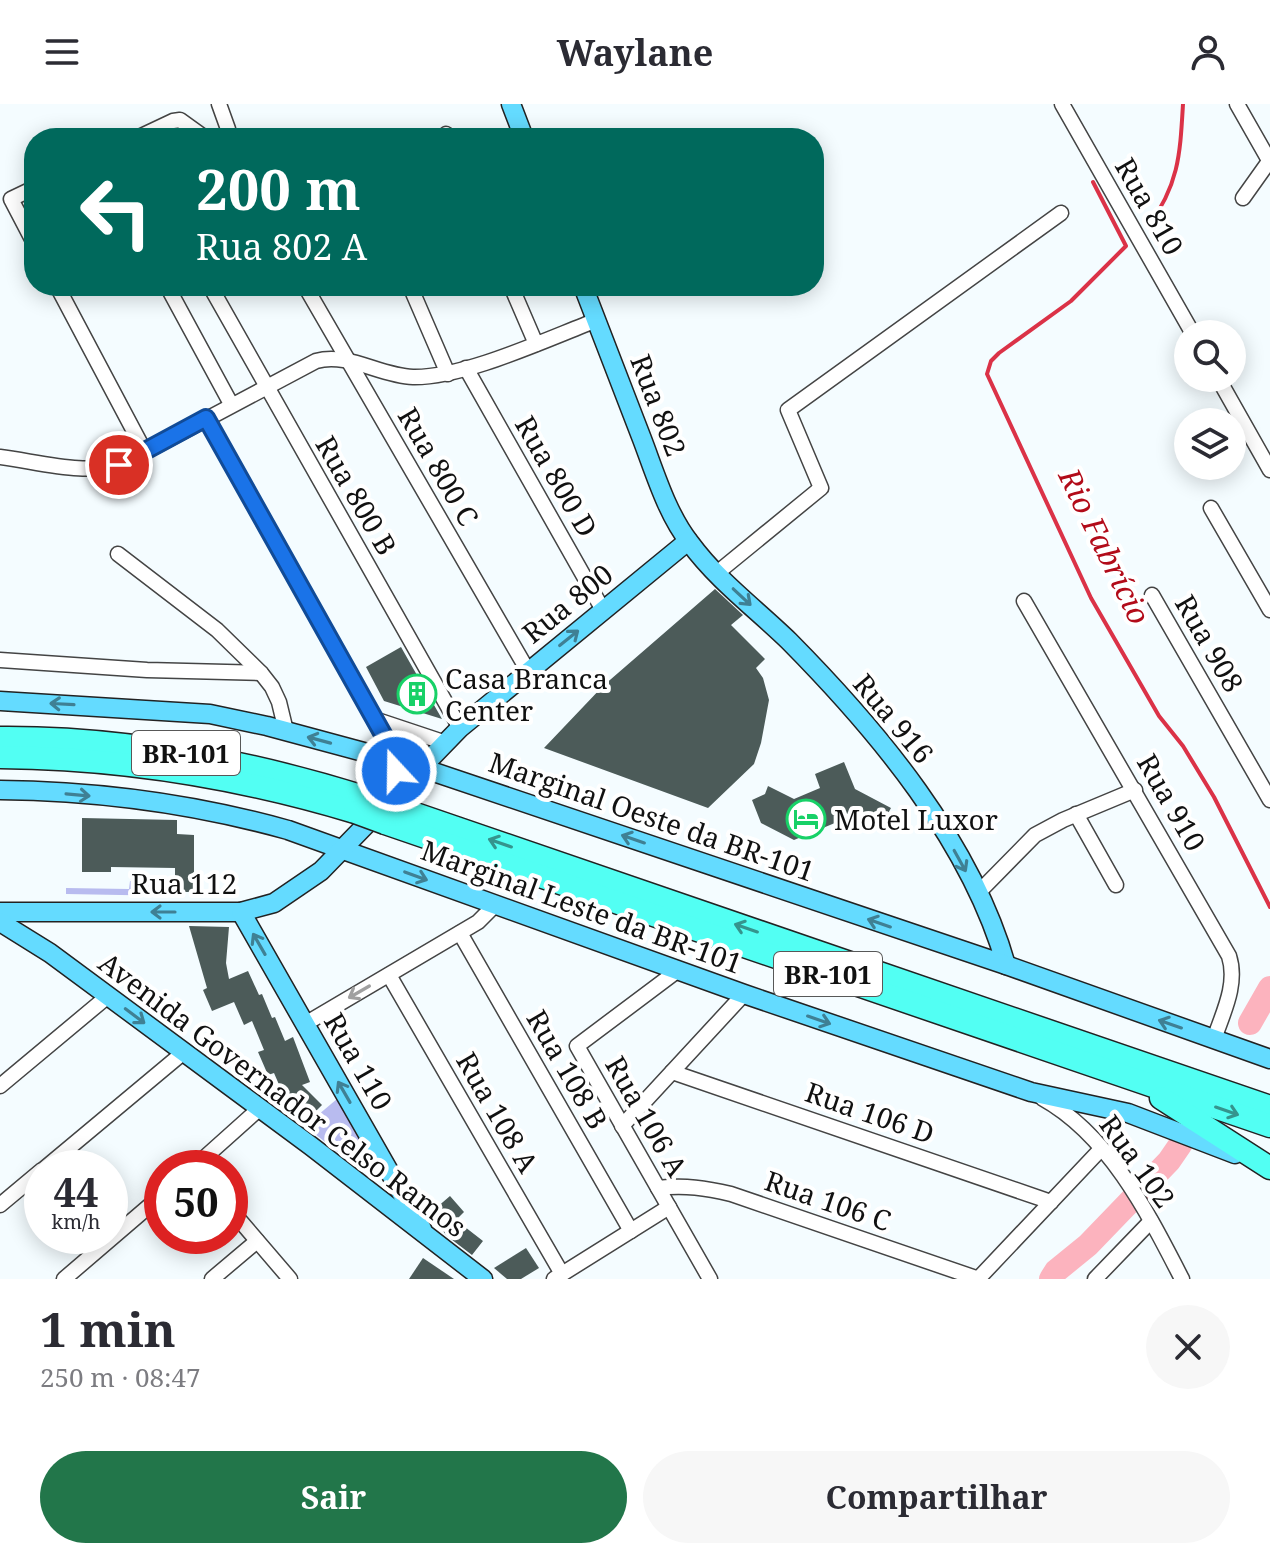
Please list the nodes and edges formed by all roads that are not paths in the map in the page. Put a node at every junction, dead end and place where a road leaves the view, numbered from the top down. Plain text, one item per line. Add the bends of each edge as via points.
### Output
1 (219, 104) edge
2 (511, 104) edge
3 (1062, 104) edge
4 (1237, 104) edge
5 (158, 128) edge
6 (191, 128) edge
7 (228, 128) edge
8 (520, 128) edge
9 (1270, 161) edge
10 (24, 193) edge
11 (1243, 198) dead end
12 (1061, 213) dead end
13 (24, 224) edge
14 (62, 296) edge
15 (172, 296) edge
16 (215, 296) edge
17 (311, 296) edge
18 (414, 296) edge
19 (515, 296) edge
20 (587, 296) edge
21 (597, 320) junction
22 (1185, 320) edge
23 (536, 344) junction
24 (348, 361) junction
25 (466, 368) junction
26 (448, 374) junction
27 (265, 387) junction
28 (1226, 392) edge
29 (231, 404) junction
30 (206, 418) junction
31 (145, 452) junction
32 (0, 457) edge
33 (1270, 470) edge
34 (1211, 508) dead end
35 (688, 541) junction
36 (118, 554) dead end
37 (717, 573) junction
38 (1152, 595) dead end
39 (1024, 601) dead end
40 (603, 610) junction
41 (1270, 610) edge
42 (0, 660) edge
43 (528, 671) junction
44 (261, 673) junction
45 (0, 701) edge
46 (374, 719) junction
47 (460, 728) junction
48 (286, 731) junction
49 (0, 738) edge
50 (446, 743) junction
51 (0, 757) edge
52 (394, 760) junction
53 (419, 767) junction
54 (448, 777) junction
55 (0, 790) edge
56 (1135, 790) junction
57 (1270, 800) edge
58 (379, 807) junction
59 (1076, 814) junction
60 (343, 849) junction
61 (1116, 885) dead end
62 (978, 893) junction
63 (495, 905) junction
64 (50, 911) junction
65 (0, 912) edge
66 (241, 912) junction
67 (0, 922) edge
68 (460, 933) junction
69 (50, 953) junction
70 (1006, 965) junction
71 (677, 971) junction
72 (389, 975) junction
73 (744, 994) junction
74 (108, 996) junction
75 (305, 1024) junction
76 (1214, 1039) junction
77 (184, 1052) junction
78 (1270, 1059) edge
79 (1107, 1069) junction
80 (672, 1072) junction
81 (0, 1086) edge
82 (1031, 1092) junction
83 (1270, 1107) edge
84 (260, 1108) junction
85 (622, 1126) junction
86 (1270, 1126) edge
87 (1101, 1149) junction
88 (66, 1150) edge
89 (214, 1150) edge
90 (382, 1160) junction
91 (1270, 1168) edge
92 (358, 1183) junction
93 (24, 1185) edge
94 (658, 1188) junction
95 (1051, 1202) junction
96 (0, 1205) edge
97 (669, 1207) junction
98 (144, 1210) edge
99 (1151, 1221) junction
100 (248, 1230) edge
101 (631, 1231) junction
102 (428, 1238) junction
103 (257, 1241) junction
104 (558, 1277) edge
105 (64, 1279) edge
106 (212, 1279) edge
107 (290, 1279) edge
108 (483, 1279) edge
109 (710, 1279) edge
110 (978, 1279) edge
111 (1095, 1279) edge
112 (1182, 1279) edge

1 - 7 street
2 - 8 main road
3 - 22 street, Rua 810
4 - 9 street
5 - 6 street via 180,120
9 - 11 street
10 - 13 street via 11,199
12 - 37 street via 788,410 821,488
14 - 31 street
15 - 29 street
16 - 27 street, Rua 800 B
17 - 24 street, Rua 800 C
18 - 26 street
19 - 23 street
20 - 21 main road, Rua 802
21 - 23 street
21 - 35 main road, Rua 802 via 657,478
23 - 25 street
24 - 26 street via 399,376
24 - 27 street via 316,361
24 - 43 street, Rua 800 C
25 - 26 street
25 - 40 street, Rua 800 D
27 - 29 street
27 - 47 street, Rua 800 B
28 - 33 street
29 - 30 street
30 - 31 street
30 - 46 street
31 - 32 street via 102,469
34 - 41 street
35 - 37 main road, Rua 916
35 - 40 main road, Rua 800
36 - 44 street via 217,630
37 -> 62 main road, Rua 916 via 803,655 885,747 927,805
38 - 57 street, Rua 908
39 - 56 street, Rua 910
43 -> 40 main road, Rua 800
42 - 44 street
43 - 47 main road, Rua 800
44 - 48 street via 279,702
48 -> 45 main road, Marginal Oeste da BR-101 via 186,712
46 - 50 street
46 - 52 street
47 - 50 main road, Rua 800
52 -> 48 main road, Marginal Oeste da BR-101
49 - 58 highway, BR-101 via 190,754 266,769
50 - 53 main road, Rua 800
50 - 54 main road
51 - 58 highway, BR-101 via 195,773
52 - 53 main road, Marginal Oeste da BR-101
52 - 58 main road via 397,781
53 - 54 main road, Marginal Oeste da BR-101
53 - 58 main road, Rua 800
54 - 58 main road via 412,785
70 -> 54 main road, Marginal Oeste da BR-101
55 -> 60 main road, Marginal Leste da BR-101 via 125,799 211,812
56 - 59 street
56 - 76 street, Rua 910 via 1229,956 1232,983
58 - 60 main road, Rua 112
58 - 79 highway, BR-101
83 -> 58 highway, BR-101
59 - 61 street
59 - 62 street via 1035,835
60 -> 63 main road, Marginal Leste da BR-101
60 - 66 main road, Rua 112 via 286,896
62 - 70 main road, Rua 916
63 - 68 street
63 - 71 main road, Marginal Leste da BR-101
64 - 65 main road, Rua 112
66 -> 64 main road, Rua 112
64 - 69 main road via 44,927
75 -> 66 main road, Rua 110
67 - 69 main road, Avenida Governador Celso Ramos
68 - 72 street
68 - 101 street, Rua 108 B
69 - 74 main road, Avenida Governador Celso Ramos
76 -> 70 main road, Marginal Oeste da BR-101
71 - 73 main road, Marginal Leste da BR-101
71 - 85 street, Rua 106 A via 577,1046
72 -> 75 street
72 - 104 street, Rua 108 A
73 - 80 street
73 -> 82 main road, Marginal Leste da BR-101
74 -> 77 main road, Avenida Governador Celso Ramos
74 - 81 street
90 -> 75 main road, Rua 110
76 - 78 main road, Marginal Oeste da BR-101
77 - 84 main road, Avenida Governador Celso Ramos
77 - 88 street
79 -> 86 highway, BR-101
79 - 91 highway via 1175,1105
80 - 85 street
80 - 95 street, Rua 106 D
82 - 87 street, Rua 102 via 1076,1120
82 - 91 main road, Marginal Leste da BR-101 via 1128,1113
84 - 89 street
84 - 92 main road, Avenida Governador Celso Ramos
85 - 94 street, Rua 106 A
87 - 95 street
87 - 99 street, Rua 102
90 - 92 main road via 376,1178
90 - 102 main road, Rua 110
92 - 102 main road, Avenida Governador Celso Ramos
93 - 96 street
94 - 97 street, Rua 106 A
94 - 110 street, Rua 106 C via 682,1185 731,1194
95 - 110 street
97 - 101 street
97 - 109 street, Rua 106 A
98 - 105 street
99 - 111 street
99 - 112 street, Rua 102
100 - 103 street
101 - 104 street
102 - 108 main road, Avenida Governador Celso Ramos
103 - 106 street
103 - 107 street

